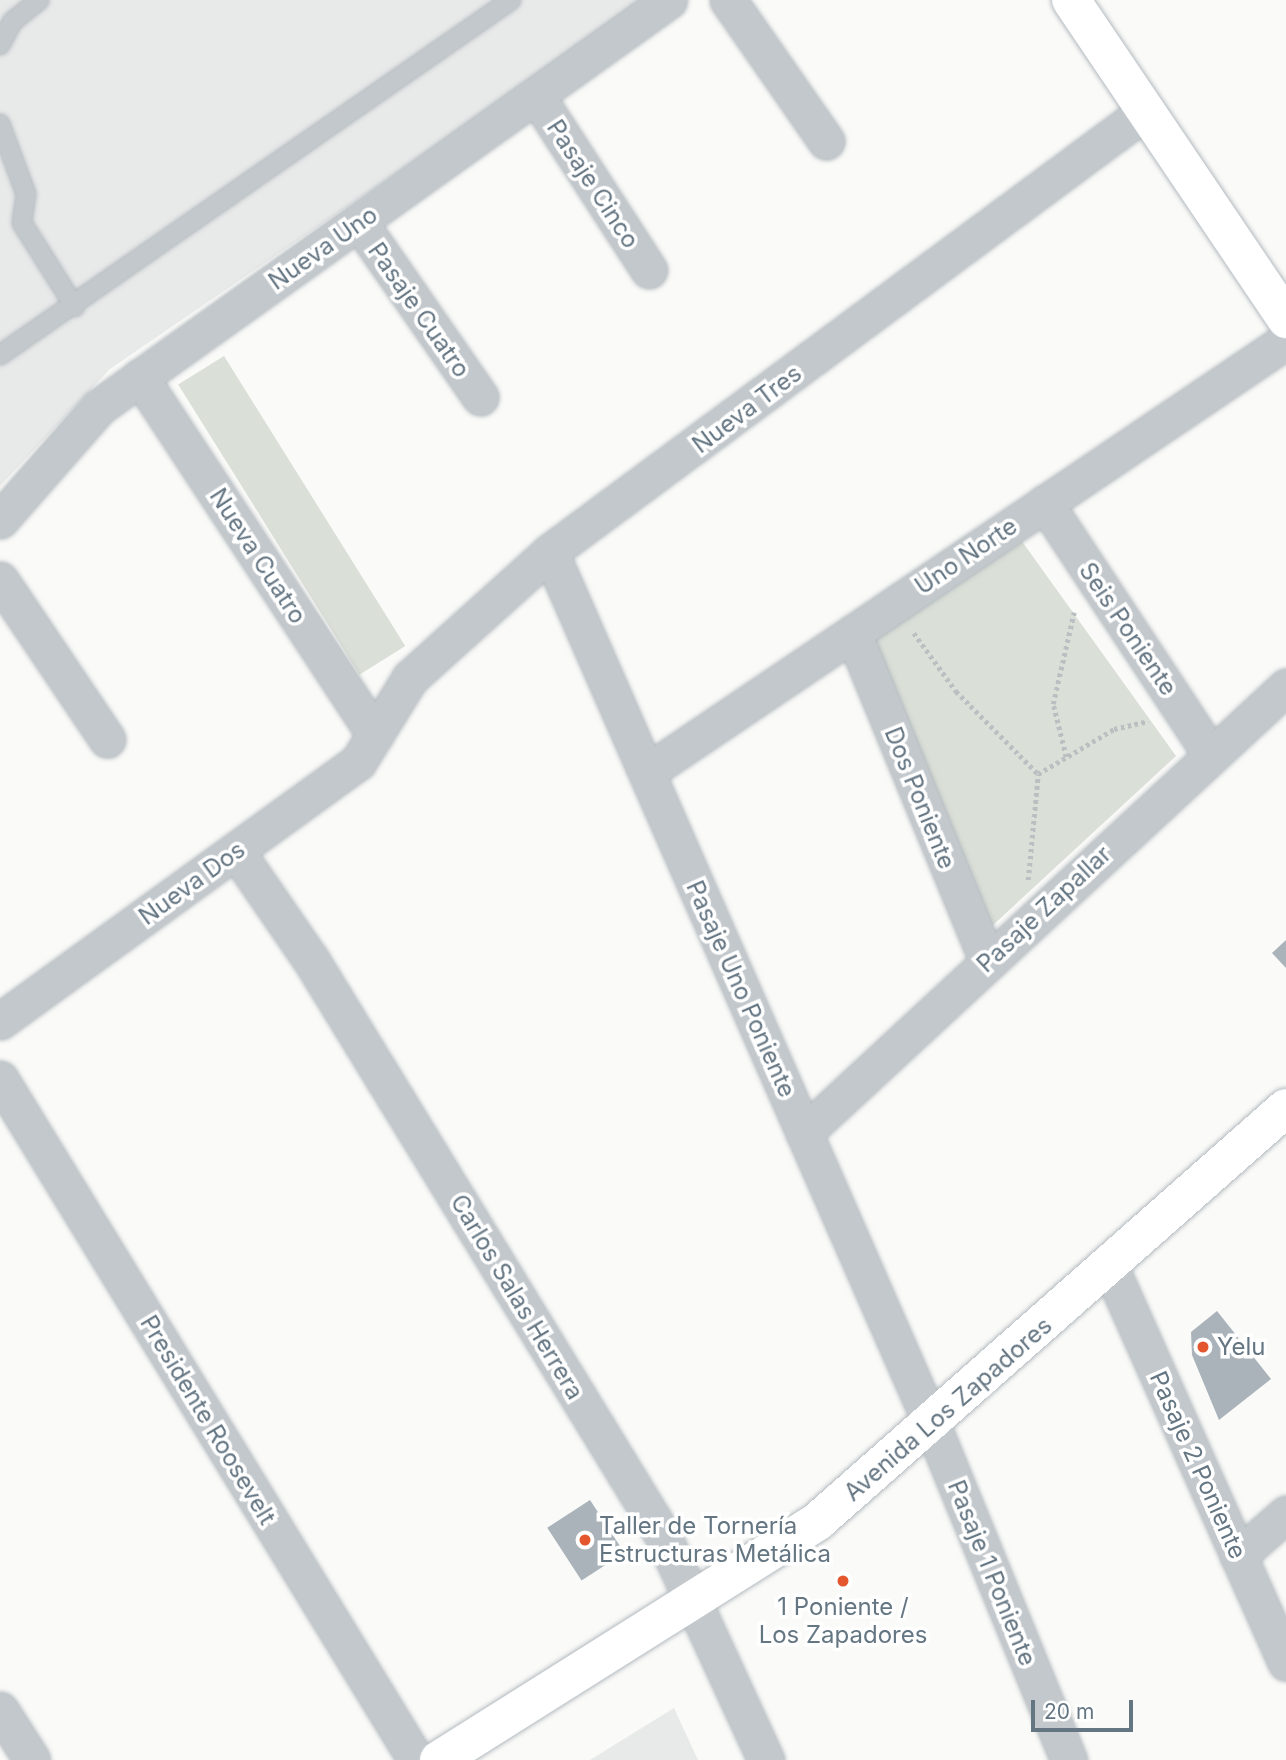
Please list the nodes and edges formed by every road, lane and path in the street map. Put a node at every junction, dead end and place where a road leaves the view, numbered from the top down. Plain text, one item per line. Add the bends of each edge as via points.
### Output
1 (38, 0) edge
2 (511, 0) edge
3 (669, 0) edge
4 (728, 0) edge
5 (1072, 0) edge
6 (0, 45) edge
7 (537, 97) junction
8 (1146, 111) junction
9 (0, 124) edge
10 (826, 141) dead end
11 (359, 222) junction
12 (649, 270) dead end
13 (75, 307) junction
14 (1286, 319) edge
15 (1286, 341) edge
16 (0, 355) edge
17 (140, 377) junction
18 (480, 397) dead end
19 (1045, 503) junction
20 (0, 520) edge
21 (550, 552) junction
22 (1084, 563) junction
23 (0, 580) edge
24 (894, 606) junction
25 (853, 633) junction
26 (1286, 687) edge
27 (1183, 712) junction
28 (375, 735) junction
29 (107, 739) dead end
30 (1211, 755) junction
31 (1066, 757) junction
32 (647, 772) junction
33 (1038, 774) junction
34 (236, 852) junction
35 (1023, 929) junction
36 (988, 962) junction
37 (0, 1021) edge
38 (0, 1079) edge
39 (1286, 1108) edge
40 (804, 1133) junction
41 (1110, 1267) junction
42 (932, 1426) junction
43 (1286, 1514) edge
44 (1238, 1556) junction
45 (697, 1601) junction
46 (1286, 1663) edge
47 (0, 1710) edge
48 (32, 1760) edge
49 (416, 1760) edge
50 (439, 1760) edge
51 (766, 1760) edge
52 (1069, 1760) edge

1 - 6 lane via 12,22
2 - 13 lane
3 - 7 street, Nueva Uno
4 - 10 street
5 - 8 main road
7 - 11 street, Nueva Uno
7 - 12 street, Pasaje Cinco
8 - 14 main road
8 - 21 street, Nueva Tres
9 - 13 lane via 26,194 22,223
11 - 17 street, Nueva Uno
11 - 18 street, Pasaje Cuatro
13 - 16 lane
15 - 19 street, Uno Norte
17 - 20 street, Nueva Uno via 99,407
17 - 28 street, Nueva Cuatro
19 - 22 street, Seis Poniente
19 - 24 street, Uno Norte
21 - 28 street, Nueva Tres via 410,678
21 - 32 street, Pasaje Uno Poniente
22 - 27 street, Seis Poniente
22 - 31 path via 1053,704
23 - 29 street
24 - 25 street, Uno Norte
24 - 33 path via 956,691
25 - 32 street, Uno Norte
25 - 36 street, Dos Poniente
26 - 30 street, Pasaje Zapallar
27 - 30 street, Seis Poniente
27 - 31 path via 1114,729
28 - 34 street, Nueva Dos via 358,762
30 - 35 street, Pasaje Zapallar
31 - 33 path
32 - 40 street, Pasaje Uno Poniente
33 - 35 path
34 - 37 street, Nueva Dos
34 - 45 street, Carlos Salas Herrera via 311,960 663,1534
35 - 36 street, Pasaje Zapallar
36 - 40 street, Pasaje Zapallar
38 - 49 street, Presidente Roosevelt
39 - 41 main road, Avenida Los Zapadores
40 - 42 street, Pasaje Uno Poniente
41 - 42 main road, Avenida Los Zapadores
41 - 44 street, Pasaje 2 Poniente
42 - 45 main road, Avenida Los Zapadores via 818,1521
42 - 52 street, Pasaje 1 Poniente
43 - 44 street
44 - 46 street, Pasaje 2 Poniente
45 - 50 main road, Avenida Los Zapadores
45 - 51 street, Carlos Salas Herrera
47 - 48 street

